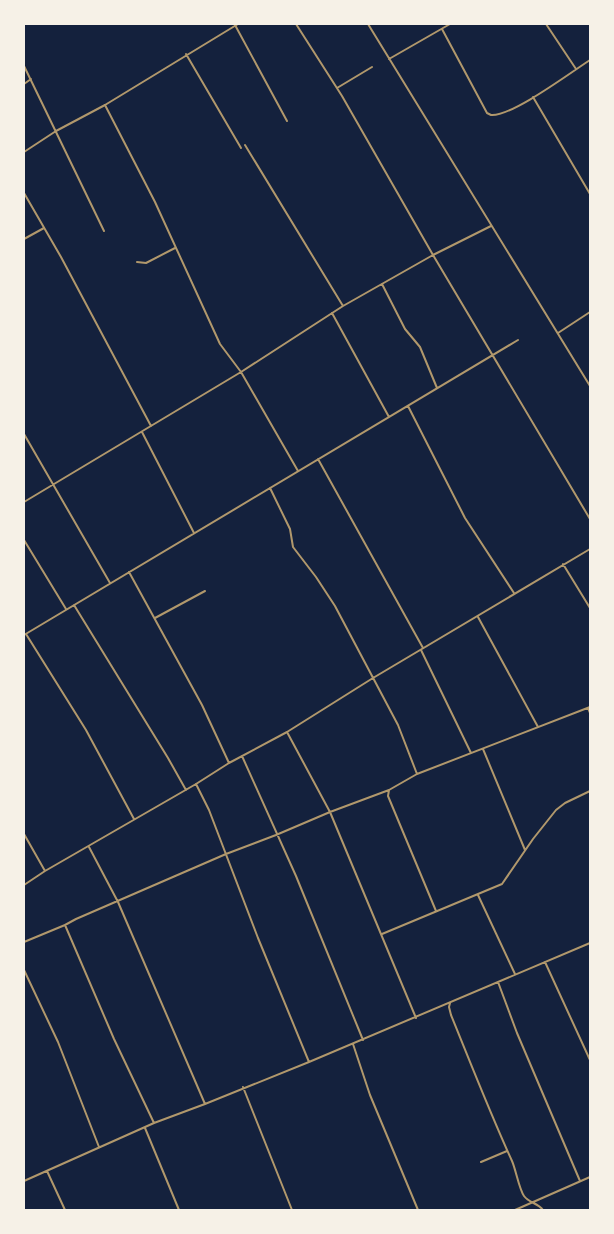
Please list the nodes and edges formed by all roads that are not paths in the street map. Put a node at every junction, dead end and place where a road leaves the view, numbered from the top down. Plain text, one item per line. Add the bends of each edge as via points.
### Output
1 (296, 24) edge
2 (368, 24) edge
3 (450, 24) edge
4 (546, 24) edge
5 (237, 25) edge
6 (442, 29) junction
7 (186, 54) junction
8 (390, 59) junction
9 (590, 60) edge
10 (24, 66) edge
11 (372, 67) dead end
12 (576, 69) junction
13 (31, 79) junction
14 (24, 84) edge
15 (337, 88) junction
16 (533, 97) junction
17 (105, 105) junction
18 (287, 121) dead end
19 (56, 131) junction
20 (245, 145) dead end
21 (241, 148) dead end
22 (24, 152) edge
23 (24, 193) edge
24 (590, 194) edge
25 (492, 226) junction
26 (44, 228) junction
27 (104, 231) dead end
28 (24, 239) edge
29 (175, 248) junction
30 (433, 255) junction
31 (136, 262) dead end
32 (382, 284) junction
33 (343, 306) junction
34 (590, 312) edge
35 (332, 313) junction
36 (558, 333) junction
37 (518, 340) dead end
38 (492, 354) junction
39 (241, 372) junction
40 (590, 386) edge
41 (437, 388) junction
42 (408, 406) junction
43 (389, 417) junction
44 (152, 426) junction
45 (142, 432) junction
46 (24, 434) edge
47 (318, 460) junction
48 (298, 471) junction
49 (53, 484) junction
50 (270, 488) junction
51 (24, 502) edge
52 (590, 519) edge
53 (194, 533) junction
54 (24, 540) edge
55 (590, 549) edge
56 (563, 564) junction
57 (129, 572) junction
58 (110, 583) junction
59 (205, 591) dead end
60 (514, 593) junction
61 (74, 604) junction
62 (590, 608) edge
63 (66, 609) junction
64 (478, 617) junction
65 (155, 618) junction
66 (25, 634) edge
67 (422, 649) junction
68 (373, 678) junction
69 (589, 707) edge
70 (590, 713) edge
71 (538, 727) junction
72 (286, 732) junction
73 (483, 749) junction
74 (471, 753) junction
75 (242, 756) junction
76 (229, 762) junction
77 (417, 774) junction
78 (196, 784) junction
79 (186, 790) junction
80 (389, 790) junction
81 (590, 791) edge
82 (330, 812) junction
83 (134, 820) junction
84 (24, 834) edge
85 (276, 835) junction
86 (89, 847) junction
87 (525, 850) junction
88 (226, 854) junction
89 (45, 871) junction
90 (24, 885) edge
91 (478, 895) junction
92 (118, 902) junction
93 (436, 911) junction
94 (65, 925) junction
95 (382, 934) junction
96 (24, 942) edge
97 (590, 943) edge
98 (545, 962) junction
99 (24, 970) edge
100 (515, 974) junction
101 (498, 982) junction
102 (450, 1003) junction
103 (416, 1018) junction
104 (363, 1040) junction
105 (353, 1044) junction
106 (590, 1060) edge
107 (309, 1062) junction
108 (244, 1087) junction
109 (205, 1104) junction
110 (154, 1123) junction
111 (145, 1128) junction
112 (99, 1147) junction
113 (507, 1151) junction
114 (481, 1162) dead end
115 (47, 1171) junction
116 (590, 1177) edge
117 (24, 1181) edge
118 (580, 1181) junction
119 (533, 1202) junction
120 (65, 1210) edge
121 (178, 1210) edge
122 (292, 1210) edge
123 (418, 1210) edge
124 (515, 1210) edge
125 (543, 1210) edge

1 - 15 street
2 - 8 street
3 - 6 street
4 - 12 street
5 - 7 street
5 - 18 street
6 - 8 street
6 - 16 street via 489,114 498,115
7 - 17 street
7 - 21 street
8 - 25 street
9 - 12 street
10 - 13 street
11 - 15 street
12 - 16 street
13 - 14 street
13 - 19 street
15 - 30 street
16 - 24 street
17 - 19 street
17 - 29 street via 155,202
19 - 22 street
19 - 27 street
20 - 33 street
23 - 26 street
25 - 30 street
25 - 36 street
26 - 28 street
26 - 44 street
29 - 31 street via 146,263
29 - 39 street via 220,344
30 - 32 street
30 - 38 street
32 - 33 street
32 - 41 street via 405,329 420,347
33 - 35 street
34 - 36 street
35 - 39 street
35 - 43 street
36 - 40 street
37 - 38 street
38 - 41 street
38 - 52 street
39 - 44 street
39 - 48 street
41 - 42 street
42 - 43 street
42 - 60 street via 466,518
43 - 47 street
44 - 45 street
45 - 49 street
45 - 53 street
46 - 49 street
47 - 48 street
47 - 67 street
48 - 50 street
49 - 51 street
49 - 58 street
50 - 53 street
50 - 68 street via 290,529 293,547 335,606
53 - 57 street
54 - 63 street
55 - 56 street
56 - 60 street
56 - 62 street
57 - 58 street
57 - 65 street
58 - 61 street
59 - 65 street
60 - 64 street
61 - 63 street
61 - 79 street
63 - 66 street
64 - 67 street
64 - 71 street
65 - 76 street via 202,704
66 - 83 street via 86,730
67 - 68 street
67 - 74 street
68 - 72 street
68 - 77 street via 398,725
69 - 70 street
69 - 71 street
71 - 73 street
72 - 75 street
72 - 82 street
73 - 74 street
73 - 87 street
74 - 77 street
75 - 76 street
75 - 85 street
76 - 78 street
77 - 80 street
78 - 79 street
78 - 88 street
79 - 83 street
80 - 82 street
80 - 93 street via 388,796
81 - 87 street via 556,810
82 - 85 street
82 - 95 street
83 - 86 street
84 - 89 street
85 - 88 street
85 - 104 street via 296,876
86 - 89 street
86 - 92 street
87 - 91 street via 506,880
88 - 92 street
88 - 107 street
89 - 90 street
91 - 93 street
91 - 100 street
92 - 94 street
92 - 109 street
93 - 95 street
94 - 96 street
94 - 110 street via 114,1039
95 - 103 street
97 - 98 street
98 - 100 street
98 - 106 street
99 - 112 street via 58,1042
100 - 101 street
101 - 102 street
101 - 118 street
102 - 103 street
102 - 113 street via 451,1015 467,1057
103 - 104 street
104 - 105 street
105 - 107 street
105 - 123 street via 370,1096
107 - 108 street
108 - 109 street
108 - 122 street
109 - 110 street
110 - 111 street
111 - 112 street
111 - 121 street
112 - 115 street
113 - 114 street
113 - 119 street via 524,1195
115 - 117 street
115 - 120 street
116 - 118 street
118 - 119 street
119 - 124 street
119 - 125 street

